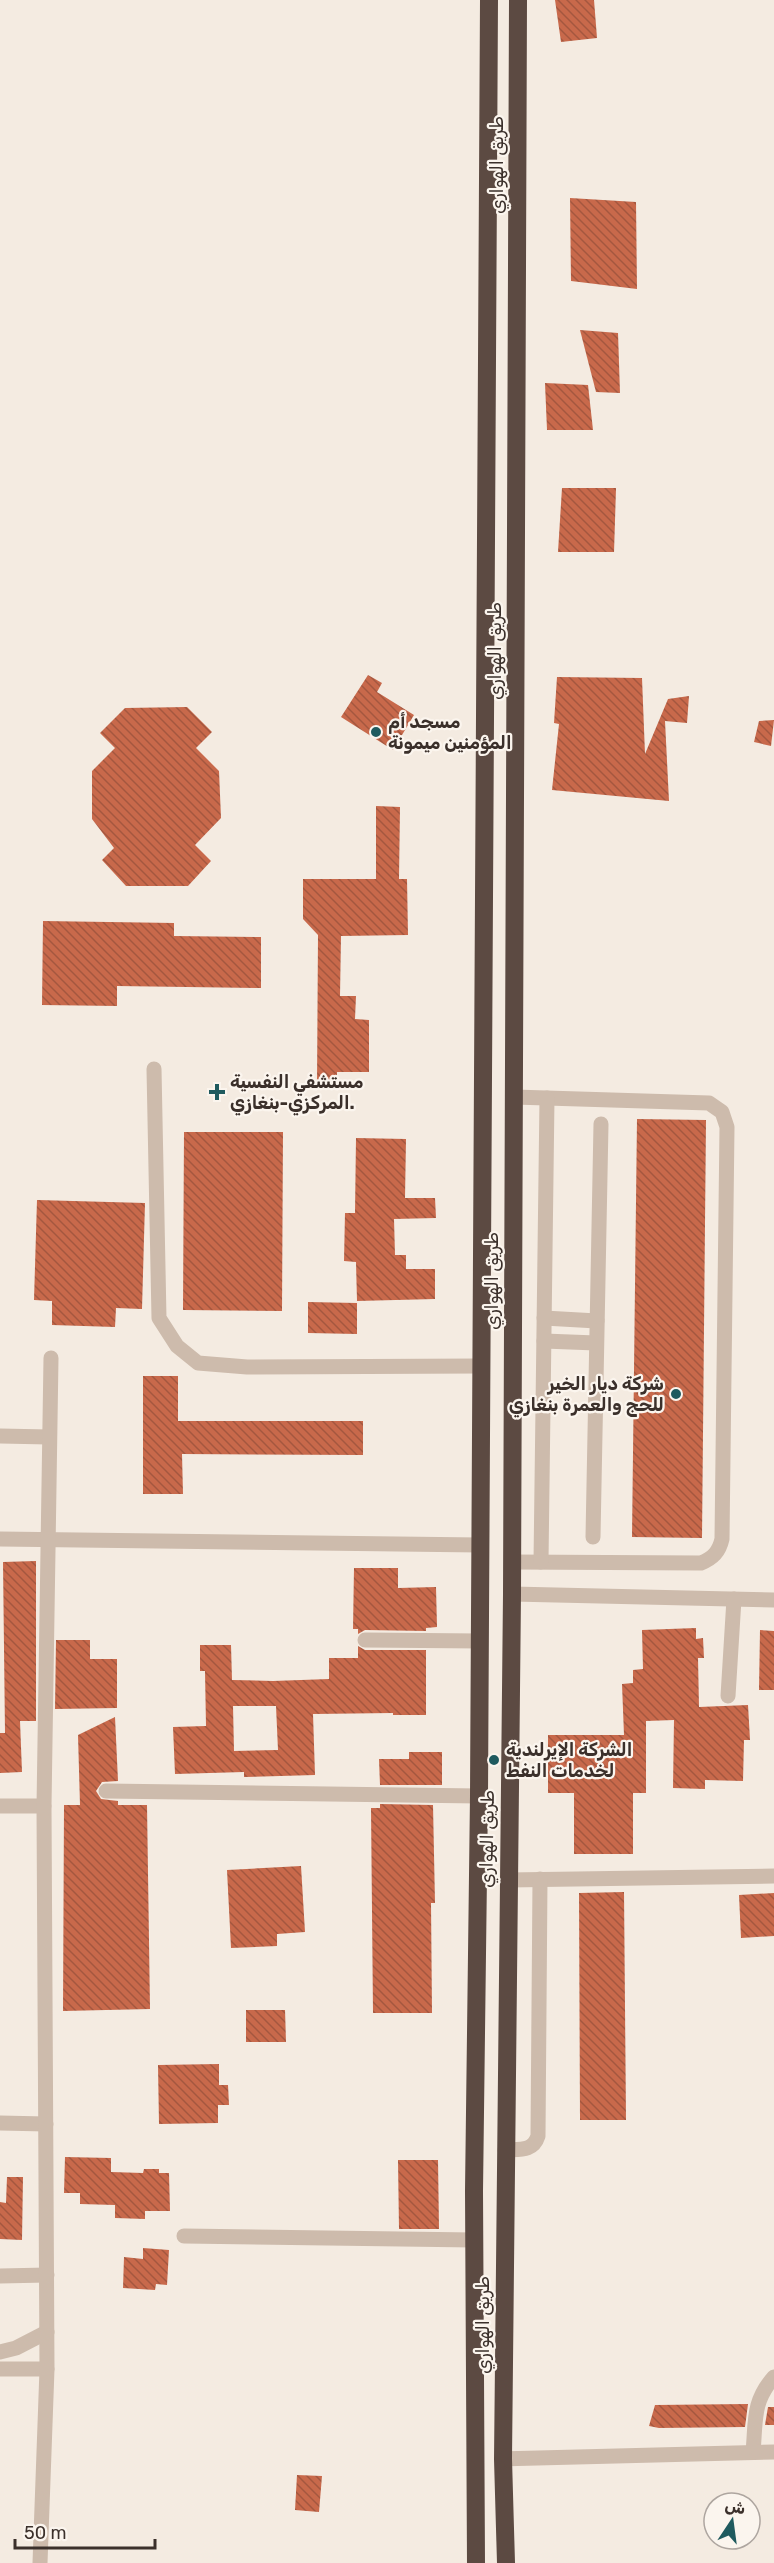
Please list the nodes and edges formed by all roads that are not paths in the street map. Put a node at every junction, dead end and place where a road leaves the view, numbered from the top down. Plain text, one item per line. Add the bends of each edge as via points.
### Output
1 (489, 0) edge
2 (518, 0) edge
3 (154, 1069) dead end
4 (514, 1097) junction
5 (547, 1098) junction
6 (601, 1124) dead end
7 (544, 1318) junction
8 (597, 1321) junction
9 (544, 1341) junction
10 (597, 1343) junction
11 (51, 1358) dead end
12 (480, 1366) junction
13 (0, 1436) edge
14 (49, 1437) junction
15 (593, 1537) dead end
16 (0, 1539) edge
17 (47, 1540) junction
18 (480, 1545) junction
19 (512, 1562) junction
20 (541, 1562) junction
21 (512, 1594) junction
22 (734, 1599) junction
23 (774, 1600) edge
24 (365, 1640) dead end
25 (480, 1641) junction
26 (728, 1696) dead end
27 (106, 1791) dead end
28 (479, 1796) junction
29 (0, 1806) edge
30 (44, 1806) junction
31 (774, 1876) edge
32 (540, 1879) junction
33 (507, 1880) junction
34 (0, 2123) edge
35 (46, 2124) junction
36 (505, 2150) junction
37 (184, 2236) dead end
38 (474, 2240) junction
39 (47, 2275) junction
40 (0, 2276) edge
41 (47, 2332) junction
42 (0, 2352) edge
43 (0, 2369) edge
44 (47, 2369) junction
45 (774, 2378) edge
46 (753, 2452) junction
47 (774, 2452) edge
48 (503, 2459) junction
49 (39, 2563) edge
50 (476, 2563) edge
51 (506, 2563) edge

1 - 12 highway, طريق الهواري
2 - 4 highway, طريق الهواري
3 - 12 street via 159,1318 177,1346 198,1363 247,1367
4 - 5 street
4 - 19 highway, طريق الهواري
5 - 7 street
5 - 20 street via 709,1103 722,1112 727,1126 721,1545 701,1563
6 - 8 street
7 - 8 street
7 - 9 street
8 - 10 street
9 - 10 street
9 - 20 street
10 - 15 street
11 - 14 street
12 - 18 highway, طريق الهواري
13 - 14 street
14 - 17 street
16 - 17 street
17 - 18 street
17 - 30 street
18 - 25 highway, طريق الهواري
19 - 20 street
19 - 21 highway, طريق الهواري
21 - 22 street
21 - 33 highway, طريق الهواري
22 - 23 street
22 - 26 street
24 - 25 street
25 - 28 highway, طريق الهواري
27 - 28 street
28 - 38 highway, طريق الهواري
29 - 30 street
30 - 35 street
31 - 32 street
32 - 33 street
32 - 36 street via 538,2136 534,2146
33 - 36 highway, طريق الهواري
34 - 35 street
35 - 39 street
36 - 48 highway, طريق الهواري
37 - 38 street
38 - 50 highway, طريق الهواري
39 - 40 street
39 - 41 street
41 - 42 street
41 - 44 street
43 - 44 street
44 - 49 street
45 - 46 street via 757,2403
46 - 47 street
46 - 48 street
48 - 51 highway, طريق الهواري

